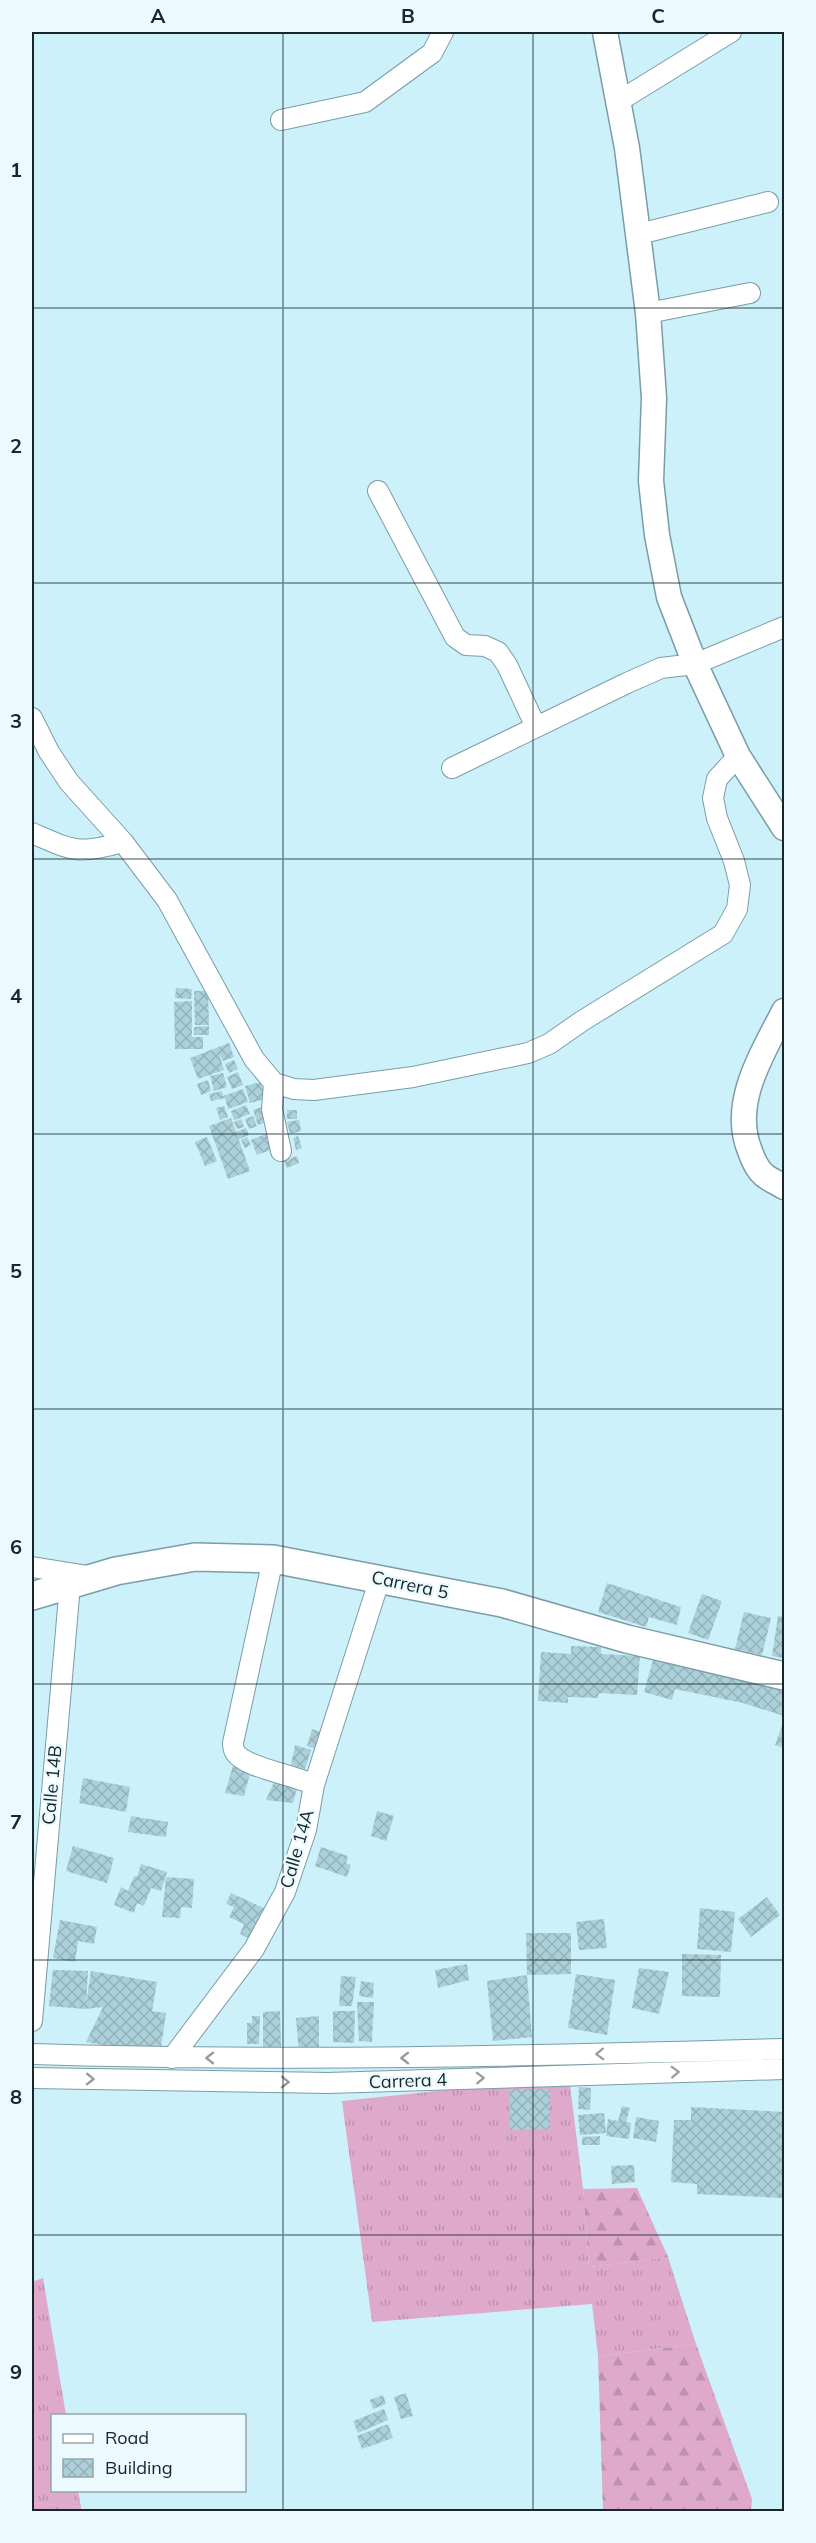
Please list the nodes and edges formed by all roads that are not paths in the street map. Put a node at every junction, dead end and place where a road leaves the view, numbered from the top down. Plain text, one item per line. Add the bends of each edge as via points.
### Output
1 (443, 32) edge
2 (605, 32) edge
3 (731, 32) edge
4 (619, 101) junction
5 (281, 120) dead end
6 (768, 202) dead end
7 (639, 234) junction
8 (750, 293) dead end
9 (648, 313) junction
10 (378, 491) dead end
11 (784, 627) edge
12 (695, 664) junction
13 (32, 718) edge
14 (536, 727) junction
15 (738, 756) junction
16 (452, 768) dead end
17 (784, 828) edge
18 (32, 832) edge
19 (123, 842) junction
20 (784, 1011) edge
21 (274, 1083) junction
22 (281, 1151) dead end
23 (784, 1187) edge
24 (273, 1559) junction
25 (32, 1567) edge
26 (99, 1577) junction
27 (380, 1578) junction
28 (70, 1585) junction
29 (32, 1596) edge
30 (784, 1676) edge
31 (314, 1785) junction
32 (32, 2021) edge
33 (784, 2049) edge
34 (32, 2054) edge
35 (172, 2058) junction
36 (784, 2069) edge
37 (32, 2078) edge

1 - 5 street via 432,53 365,102
2 - 4 street
3 - 4 street
4 - 7 street
6 - 7 street
7 - 9 street
8 - 9 street
9 - 12 street via 654,398 651,481 657,535 669,597
10 - 14 street via 455,638 466,645 485,646 498,652
11 - 12 street
12 - 14 street via 661,668
12 - 15 street
13 - 19 street via 69,782
14 - 16 street
15 - 17 street
15 - 21 street via 717,779 713,798 740,885 737,909 723,934 549,1044 528,1053 413,1077 314,1090
18 - 19 street via 72,850 94,850
19 - 21 street via 167,900 254,1059
20 - 23 street via 752,1078 743,1120 754,1163
21 - 22 street via 272,1109
24 - 26 main road, Carrera 5 via 195,1557
24 - 27 main road, Carrera 5
24 - 31 street via 233,1743 235,1753 247,1762
25 - 26 street
26 - 28 main road, Carrera 5
27 - 30 main road, Carrera 5 via 502,1603 627,1639
27 - 31 street, Calle 14A
28 - 29 main road, Carrera 5
28 - 32 street, Calle 14B
31 - 35 street, Calle 14A via 306,1830 285,1892 254,1949
33 -> 35 street, Carrera 4 via 479,2057
34 - 35 street, Carrera 4
37 -> 36 street, Carrera 4 via 327,2083

